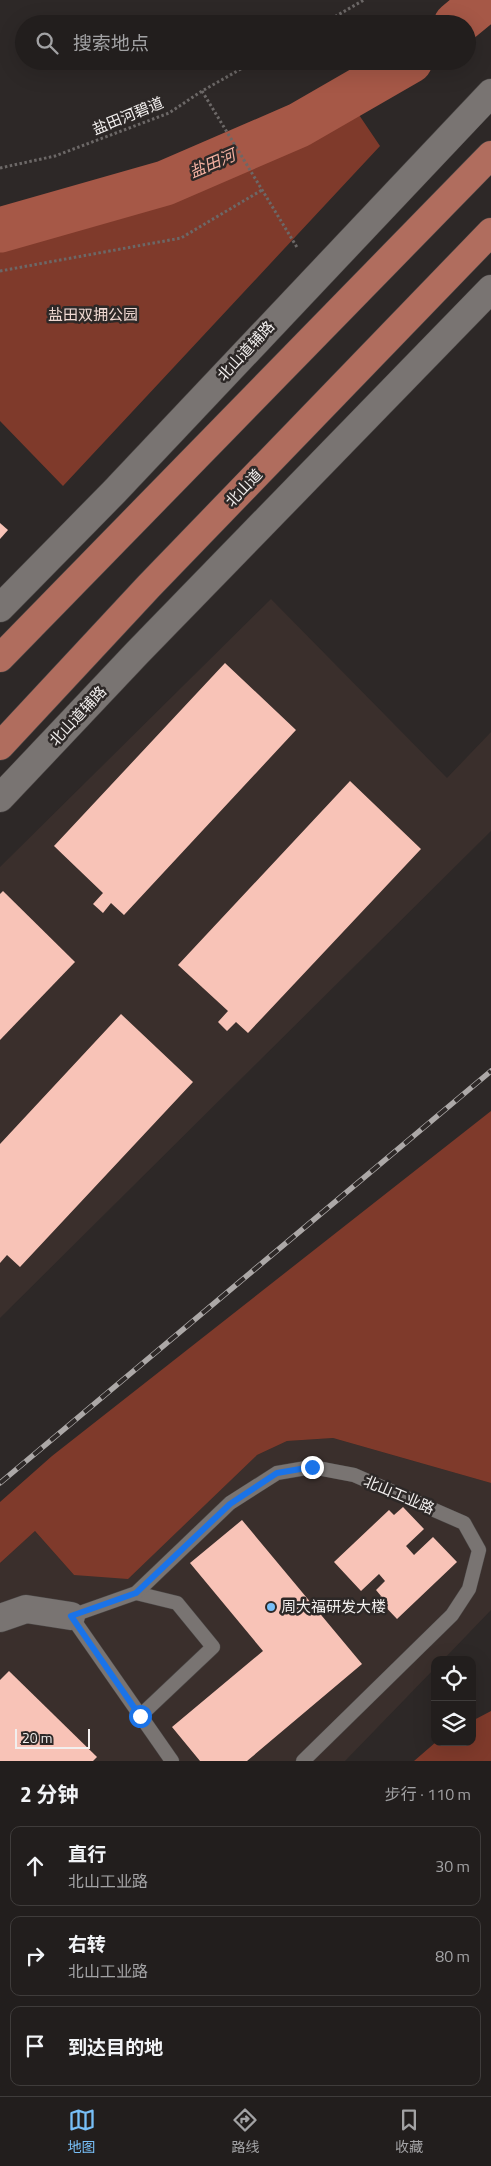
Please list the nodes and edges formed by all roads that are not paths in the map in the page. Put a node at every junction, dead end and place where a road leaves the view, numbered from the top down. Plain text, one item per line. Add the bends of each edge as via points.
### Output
1 (491, 93) edge
2 (491, 140) edge
3 (491, 155) edge
4 (444, 204) junction
5 (491, 232) edge
6 (491, 289) edge
7 (0, 608) edge
8 (0, 658) edge
9 (0, 746) edge
10 (0, 798) edge
11 (136, 1593) junction
12 (71, 1616) junction
13 (0, 1618) edge
14 (140, 1716) junction
15 (172, 1761) edge
16 (303, 1761) edge

1 - 7 street, 北山道辅路
2 - 4 main road
3 - 4 main road
4 - 8 main road
5 - 9 main road, 北山道
6 - 10 street, 北山道辅路
11 - 12 lane, 北山工业路
11 - 14 lane via 177,1603 213,1647
11 - 16 lane, 北山工业路 via 230,1504 277,1473 312,1467 354,1475 464,1523 479,1550 469,1589 452,1615
12 - 13 street, 北山工业路 via 26,1608
12 - 14 lane
14 - 15 lane

